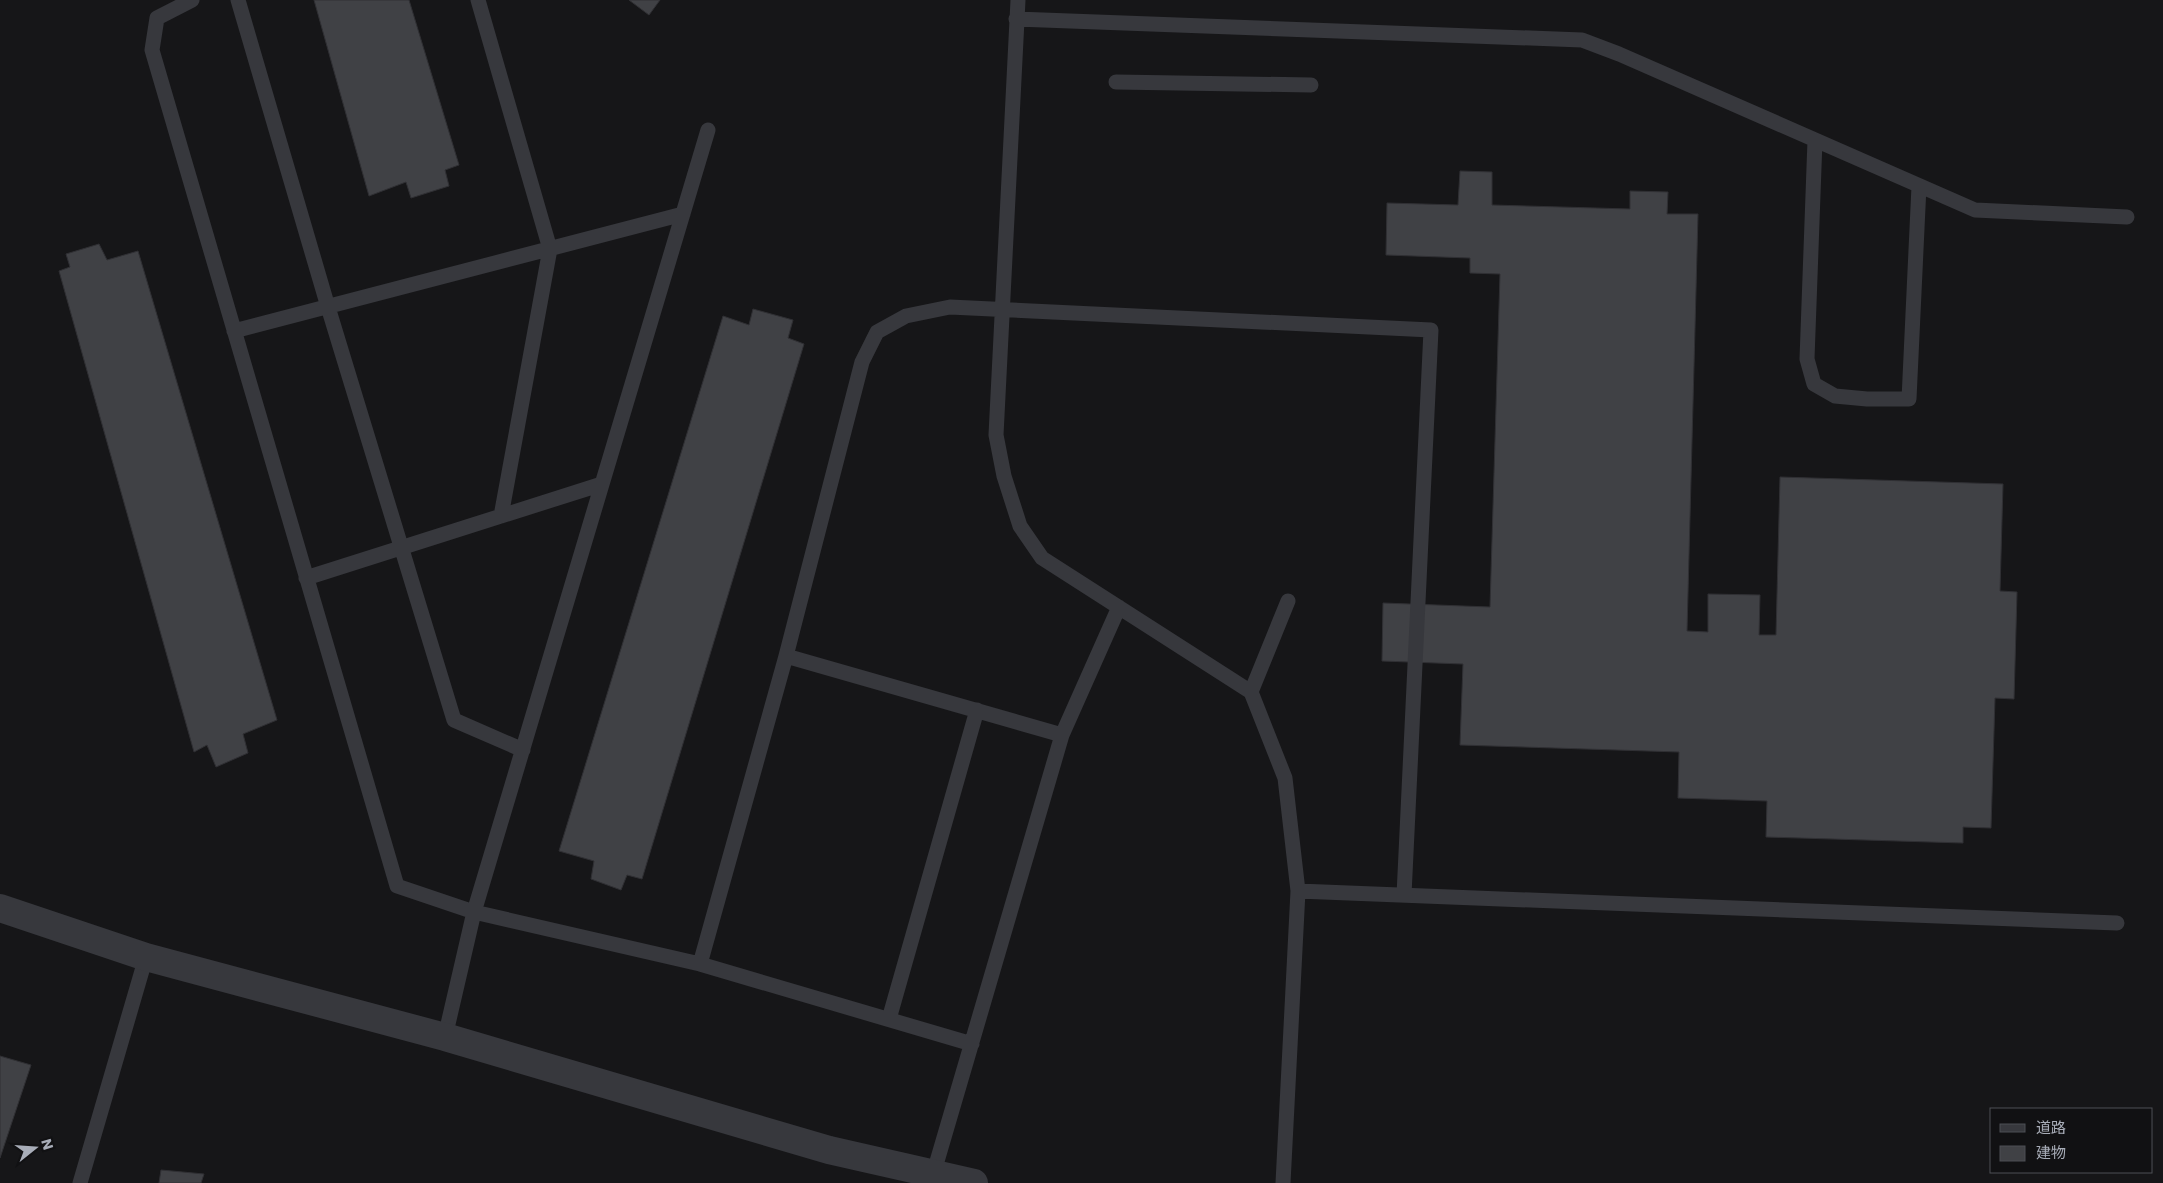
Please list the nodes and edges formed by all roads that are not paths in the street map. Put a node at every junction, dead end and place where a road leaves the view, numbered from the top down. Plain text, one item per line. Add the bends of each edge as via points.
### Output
1 (192, 0) edge
2 (238, 0) edge
3 (478, 0) edge
4 (1018, 0) edge
5 (1016, 19) junction
6 (1116, 82) dead end
7 (1311, 85) dead end
8 (708, 130) dead end
9 (1814, 140) junction
10 (1920, 186) junction
11 (683, 214) junction
12 (2127, 217) dead end
13 (550, 249) junction
14 (328, 307) junction
15 (1002, 310) junction
16 (234, 332) junction
17 (602, 484) junction
18 (501, 516) junction
19 (401, 548) junction
20 (306, 578) junction
21 (1288, 601) dead end
22 (1119, 607) junction
23 (786, 656) junction
24 (1251, 692) junction
25 (977, 710) junction
26 (1062, 734) junction
27 (523, 750) junction
28 (1298, 891) junction
29 (1404, 895) junction
30 (0, 908) edge
31 (474, 912) junction
32 (2117, 923) dead end
33 (146, 957) junction
34 (700, 964) junction
35 (889, 1019) junction
36 (445, 1036) junction
37 (972, 1044) junction
38 (933, 1174) junction
39 (80, 1183) edge
40 (974, 1183) edge
41 (1283, 1183) edge

1 - 16 lane via 157,18 152,50
2 - 14 lane
3 - 13 lane
4 - 5 lane
5 - 9 lane via 1582,40
5 - 15 lane
6 - 7 lane
8 - 11 lane
9 - 10 lane
9 - 10 lane via 1807,359 1814,384 1835,396 1909,399
10 - 12 lane via 1975,210
11 - 13 lane
11 - 17 lane
13 - 14 lane
13 - 18 lane
14 - 16 lane
14 - 19 lane
15 - 22 lane via 996,435 1004,476 1020,526 1042,558
15 - 23 lane via 950,306 906,316 877,332 862,362
15 - 29 lane via 1431,330
16 - 20 lane
17 - 18 lane
17 - 27 lane
18 - 19 lane
19 - 20 lane
19 - 27 lane via 454,720
20 - 31 lane via 397,886
21 - 24 lane
22 - 24 lane
22 - 26 lane
23 - 25 lane
23 - 34 lane
24 - 28 lane via 1285,778
25 - 26 lane
25 - 35 lane
26 - 37 lane
27 - 31 lane
28 - 29 lane
28 - 41 lane
29 - 32 lane
30 - 33 street
31 - 34 lane
31 - 36 lane
33 - 36 street
33 - 39 lane
34 - 35 lane
35 - 37 lane
36 - 38 street via 829,1150
37 - 38 lane
38 - 40 street

